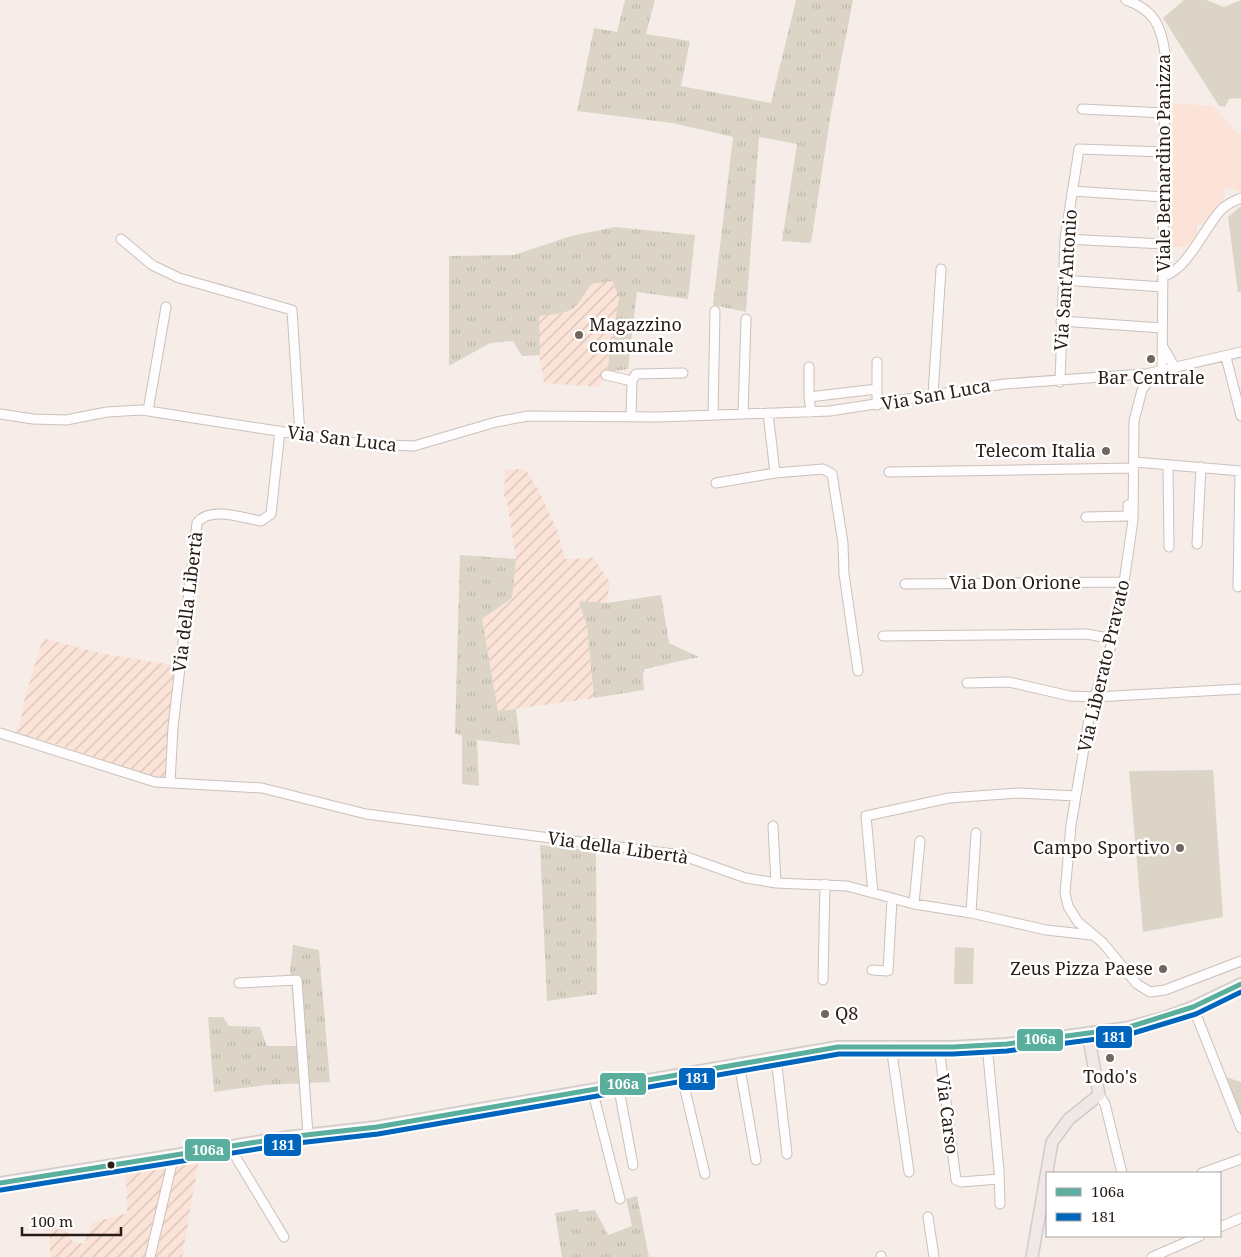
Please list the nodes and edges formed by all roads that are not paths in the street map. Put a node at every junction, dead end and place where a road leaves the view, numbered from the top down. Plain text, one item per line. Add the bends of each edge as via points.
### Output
1 (1126, 0) edge
2 (1082, 109) dead end
3 (1165, 113) junction
4 (1164, 152) junction
5 (1072, 192) junction
6 (1164, 197) junction
7 (1241, 198) edge
8 (1065, 239) junction
9 (121, 240) dead end
10 (1164, 244) junction
11 (941, 269) dead end
12 (1164, 276) junction
13 (1063, 280) junction
14 (1164, 287) junction
15 (166, 307) dead end
16 (715, 311) dead end
17 (746, 319) dead end
18 (1061, 321) junction
19 (1162, 328) junction
20 (1162, 344) junction
21 (1241, 352) edge
22 (1226, 357) junction
23 (877, 362) dead end
24 (809, 367) dead end
25 (1175, 368) junction
26 (1161, 372) junction
27 (683, 373) dead end
28 (606, 375) dead end
29 (1144, 380) junction
30 (632, 381) junction
31 (1060, 382) junction
32 (877, 389) junction
33 (933, 395) junction
34 (809, 396) junction
35 (877, 405) junction
36 (148, 411) junction
37 (811, 412) junction
38 (0, 414) edge
39 (742, 414) junction
40 (768, 414) junction
41 (713, 415) junction
42 (1241, 416) edge
43 (631, 417) junction
44 (280, 431) junction
45 (300, 435) junction
46 (1168, 465) junction
47 (1133, 466) junction
48 (1200, 467) junction
49 (1241, 471) edge
50 (889, 472) dead end
51 (775, 473) junction
52 (716, 483) dead end
53 (1086, 518) dead end
54 (1197, 544) dead end
55 (1169, 547) dead end
56 (1124, 582) junction
57 (905, 584) dead end
58 (1238, 587) dead end
59 (883, 636) dead end
60 (1113, 639) junction
61 (858, 671) dead end
62 (967, 683) dead end
63 (1241, 690) edge
64 (1095, 697) junction
65 (0, 733) edge
66 (170, 783) junction
67 (1076, 796) junction
68 (773, 826) dead end
69 (976, 833) dead end
70 (920, 841) dead end
71 (776, 883) junction
72 (825, 884) junction
73 (873, 893) junction
74 (892, 899) junction
75 (914, 904) junction
76 (971, 913) junction
77 (1092, 935) junction
78 (1241, 961) edge
79 (872, 970) dead end
80 (824, 980) dead end
81 (239, 982) dead end
82 (1241, 984) edge
83 (1194, 1007) junction
84 (1088, 1033) junction
85 (987, 1045) junction
86 (891, 1046) junction
87 (939, 1047) junction
88 (776, 1057) junction
89 (739, 1063) junction
90 (681, 1073) junction
91 (618, 1084) junction
92 (592, 1089) junction
93 (1099, 1095) junction
94 (1241, 1128) edge
95 (308, 1134) junction
96 (229, 1146) junction
97 (786, 1154) dead end
98 (174, 1155) junction
99 (1241, 1159) edge
100 (756, 1160) dead end
101 (633, 1165) dead end
102 (909, 1172) dead end
103 (1047, 1172) edge
104 (1122, 1172) edge
105 (1205, 1172) edge
106 (705, 1174) dead end
107 (1046, 1176) edge
108 (999, 1179) junction
109 (0, 1183) edge
110 (620, 1199) dead end
111 (1000, 1204) dead end
112 (928, 1217) dead end
113 (1241, 1218) edge
114 (1221, 1227) edge
115 (284, 1237) dead end
116 (1183, 1239) edge
117 (150, 1257) edge
118 (934, 1257) edge
119 (1032, 1257) edge
120 (1152, 1257) edge

1 - 3 street, Viale Bernardino Panizza via 1146,9 1160,30 1165,53
2 - 3 street
3 - 4 street, Viale Bernardino Panizza
4 - 5 street, Via Sant'Antonio via 1079,149
4 - 6 street, Viale Bernardino Panizza
5 - 6 street
5 - 8 street, Via Sant'Antonio
6 - 10 street, Viale Bernardino Panizza
7 - 12 street via 1222,208 1183,263 1173,273
8 - 10 street
8 - 13 street, Via Sant'Antonio
9 - 45 street via 152,266 179,278 292,310
10 - 12 street, Viale Bernardino Panizza
11 - 33 street
12 - 14 street, Viale Bernardino Panizza
13 - 14 street
13 - 18 street, Via Sant'Antonio
14 - 19 street, Viale Bernardino Panizza
15 - 36 street
16 - 41 street
17 - 39 street
18 - 19 street
18 - 31 street, Via Sant'Antonio
19 - 20 street, Viale Bernardino Panizza
20 - 25 street, Viale Bernardino Panizza
20 - 26 street, Viale Bernardino Panizza
21 - 22 street
22 - 25 street
22 - 42 street
23 - 32 street
24 - 34 street
25 - 26 street
26 - 29 street
27 - 30 street via 636,374
28 - 30 street
29 - 31 street, Via San Luca via 1128,376
29 - 47 street, Via Liberato Pravato via 1134,421
30 - 43 street
31 - 33 street, Via San Luca via 1004,384
32 - 34 street
32 - 35 street
33 - 35 street, Via San Luca
34 - 37 street
35 - 37 street, Via San Luca
36 - 38 street, Via San Luca via 106,412 66,420
36 - 44 street, Via San Luca
37 - 40 street, Via San Luca
39 - 40 street, Via San Luca
39 - 41 street, Via San Luca
40 - 51 street
41 - 43 street, Via San Luca
43 - 45 street, Via San Luca via 512,418 414,446 362,444
44 - 45 street, Via San Luca
44 - 66 street, Via della Libertà via 271,514 261,521 212,514 201,517 197,523 173,727
46 - 47 street
46 - 48 street
46 - 55 street
47 - 50 street
47 - 53 street via 1128,516
47 - 56 street, Via Liberato Pravato via 1133,520
48 - 49 street
48 - 54 street
49 - 58 street
51 - 52 street
51 - 61 street via 823,469 832,474
56 - 57 street, Via Don Orione
56 - 60 street, Via Liberato Pravato
59 - 60 street via 1087,634
60 - 64 street, Via Liberato Pravato
62 - 64 street via 1009,682 1070,696
63 - 64 street
64 - 67 street, Via Liberato Pravato
65 - 66 street, Via della Libertà via 155,782
66 - 71 street, Via della Libertà via 262,788 366,814 681,855 746,878
67 - 73 street via 1018,793 949,798 866,816
67 - 77 street, Via Liberato Pravato via 1065,893 1073,914
68 - 71 street
69 - 76 street
70 - 75 street
71 - 72 street, Via della Libertà
72 - 73 street, Via della Libertà
72 - 80 street
73 - 74 street, Via della Libertà
74 - 75 street, Via della Libertà
74 - 79 street via 888,971
75 - 76 street, Via della Libertà
76 - 77 street, Via della Libertà via 1046,930
77 - 78 street, Via Liberato Pravato via 1141,987 1156,992
81 - 95 street via 297,980
82 - 83 main road
83 - 84 main road via 1138,1026
83 - 94 street
84 - 85 main road
84 - 93 main road
85 - 87 main road
85 - 108 street
86 - 87 main road
86 - 88 main road via 838,1047
86 - 102 street
87 - 108 street, Via Carso via 956,1180
88 - 89 main road
88 - 97 street
89 - 90 main road
89 - 100 street
90 - 91 main road
90 - 106 street
91 - 92 main road
91 - 101 street
92 - 95 main road via 376,1127
92 - 110 street
93 - 103 main road via 1069,1119 1052,1142
93 - 104 street via 1105,1104
95 - 96 main road
96 - 98 main road
96 - 115 street
98 - 109 main road
98 - 117 street
99 - 105 street
107 - 119 main road
108 - 111 street
112 - 118 street
113 - 114 street
116 - 120 street

